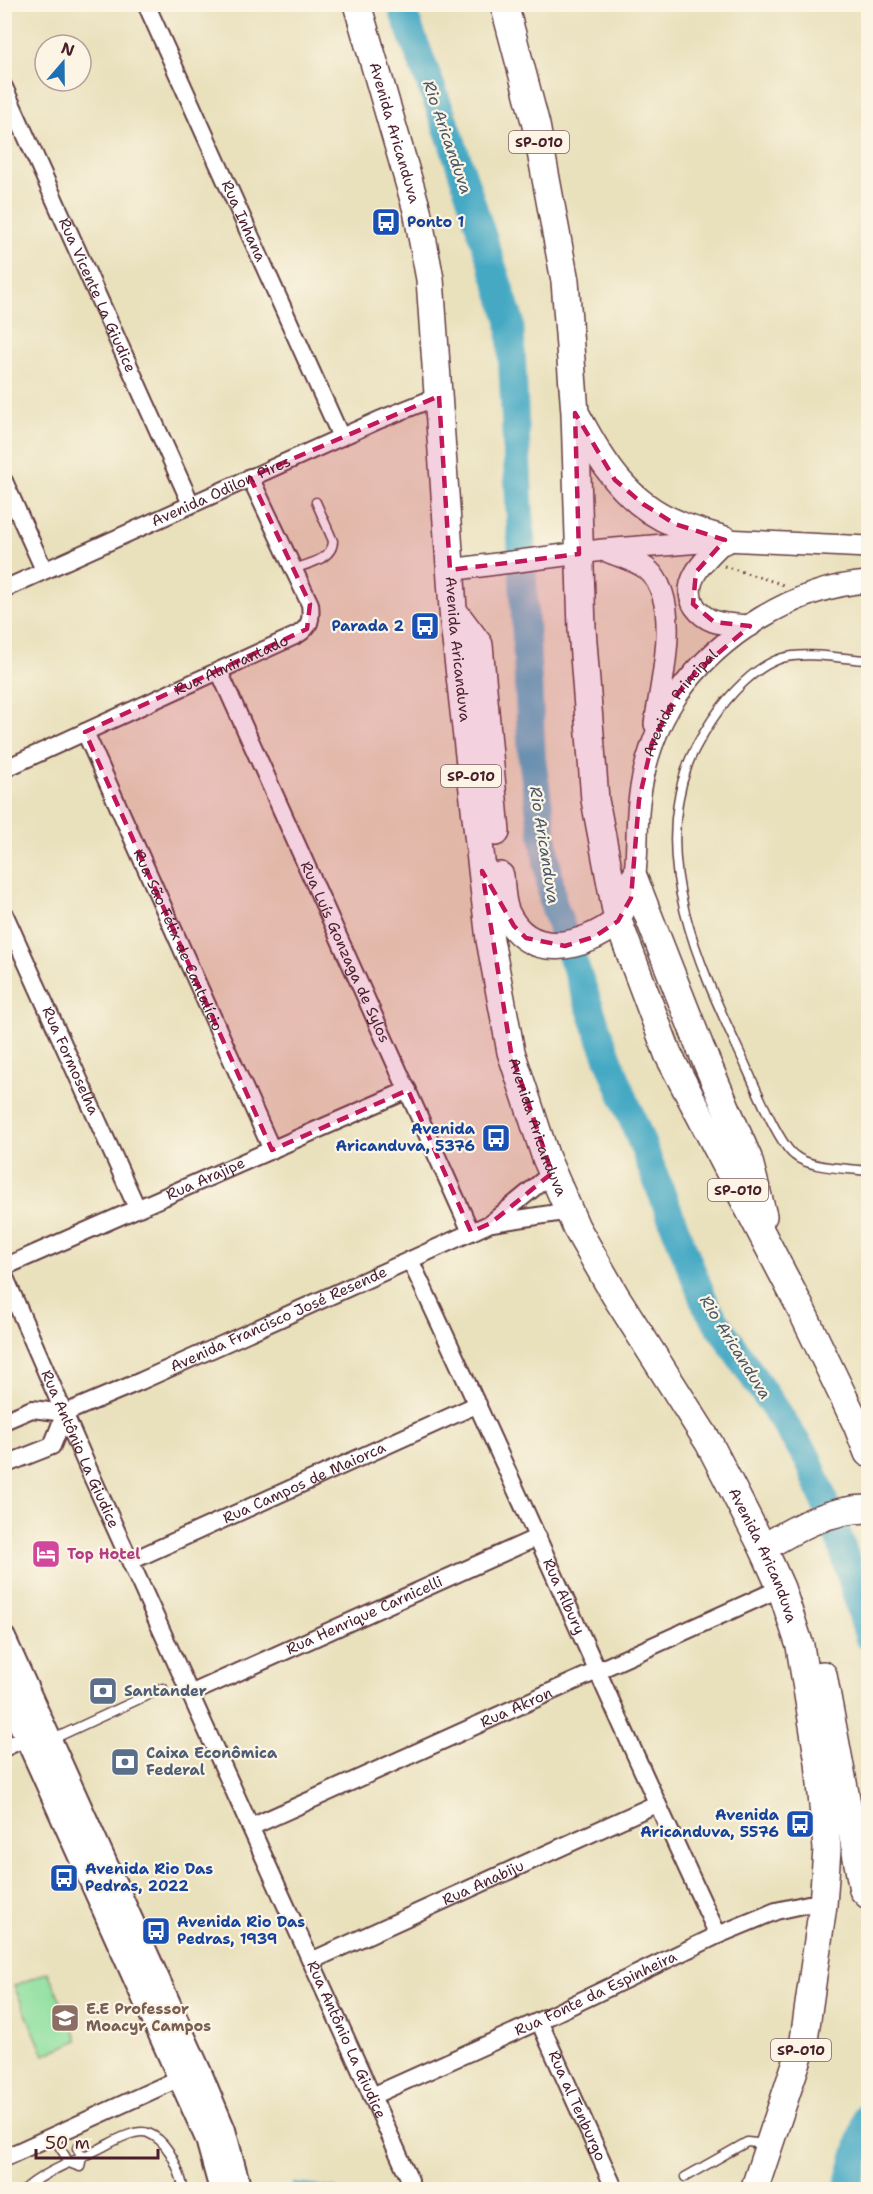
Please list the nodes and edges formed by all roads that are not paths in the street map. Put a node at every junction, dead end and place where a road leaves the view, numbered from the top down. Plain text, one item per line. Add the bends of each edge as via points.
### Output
1 (146, 4) edge
2 (357, 4) edge
3 (504, 4) edge
4 (4, 87) edge
5 (439, 396) junction
6 (575, 413) junction
7 (341, 437) junction
8 (250, 477) junction
9 (4, 481) edge
10 (316, 502) dead end
11 (190, 504) junction
12 (725, 540) junction
13 (868, 547) edge
14 (581, 554) junction
15 (293, 569) junction
16 (44, 570) junction
17 (450, 570) junction
18 (868, 582) edge
19 (4, 589) edge
20 (453, 611) junction
21 (750, 626) junction
22 (868, 660) edge
23 (219, 671) junction
24 (85, 732) junction
25 (652, 743) junction
26 (4, 769) edge
27 (634, 879) junction
28 (4, 913) edge
29 (611, 926) junction
30 (408, 1090) junction
31 (272, 1150) junction
32 (868, 1171) edge
33 (552, 1173) junction
34 (137, 1208) junction
35 (570, 1211) junction
36 (491, 1223) junction
37 (471, 1232) junction
38 (766, 1244) junction
39 (410, 1260) junction
40 (4, 1267) edge
41 (4, 1275) edge
42 (478, 1404) junction
43 (65, 1413) junction
44 (4, 1421) edge
45 (863, 1431) edge
46 (868, 1453) edge
47 (4, 1465) edge
48 (865, 1509) edge
49 (538, 1537) junction
50 (763, 1548) junction
51 (131, 1561) junction
52 (781, 1588) junction
53 (4, 1638) edge
54 (800, 1646) junction
55 (596, 1671) junction
56 (4, 1688) edge
57 (163, 1688) dead end
58 (192, 1693) junction
59 (10, 1715) edge
60 (27, 1737) junction
61 (51, 1740) junction
62 (4, 1748) edge
63 (656, 1804) junction
64 (251, 1827) junction
65 (866, 1893) edge
66 (823, 1905) junction
67 (718, 1935) junction
68 (311, 1960) junction
69 (539, 2021) junction
70 (189, 2074) junction
71 (372, 2096) junction
72 (66, 2144) junction
73 (770, 2145) junction
74 (82, 2157) junction
75 (4, 2158) edge
76 (69, 2163) junction
77 (685, 2178) dead end
78 (410, 2180) dead end
79 (24, 2190) edge
80 (184, 2190) edge
81 (221, 2190) edge
82 (240, 2190) edge
83 (615, 2190) edge
84 (754, 2190) edge

1 - 7 street, Rua Inhana
2 - 5 highway, Avenida Aricanduva / SP-010 via 417,210 430,279
3 - 6 highway, SP-010 via 536,125 565,281
4 - 11 street, Rua Vicente La Giudice
5 - 7 street, Avenida Odilon Pires
5 - 17 highway, Avenida Aricanduva / SP-010
6 - 12 highway via 615,480 643,504 675,524
6 - 14 highway, SP-010
7 - 8 street, Avenida Odilon Pires
8 - 11 street, Avenida Odilon Pires
8 - 15 street, Rua Almirantado
9 - 16 street
10 - 15 lane via 333,547 328,555
11 - 16 street, Avenida Odilon Pires
12 - 13 street
12 - 14 street
12 - 21 street via 696,572 693,604 702,616 714,622
14 - 17 street
14 - 25 street via 636,562 647,569 662,592 666,655
14 - 29 highway, SP-010 via 582,629 595,800
15 - 23 street, Rua Almirantado via 310,604 312,616 307,628
16 - 19 street, Avenida Odilon Pires
17 - 20 highway, Avenida Aricanduva / SP-010
18 - 21 street, Avenida Principal via 811,595
20 - 29 highway via 479,645 505,911 526,938 544,944 580,943
20 - 33 highway, Avenida Aricanduva / SP-010 via 490,940 511,1052
21 - 25 street, Avenida Principal via 695,673 676,696
22 - 32 lane via 783,658 750,677 719,709 689,761 678,801 674,848 684,912 703,967 787,1148 794,1156 811,1163
23 - 24 street, Rua Almirantado
23 - 30 street, Rua Luís Gonzaga de Sylos
24 - 26 street, Rua Almirantado
24 - 31 street, Rua São Félix de Cantalício
25 - 27 street, Avenida Principal via 639,800
27 - 29 street, Avenida Principal via 631,898
27 - 38 highway via 748,1158
28 - 34 street, Rua Formoselha
29 - 38 highway, SP-010 via 668,1054
30 - 31 street, Rua Arajipe
30 - 37 street, Rua Luís Gonzaga de Sylos
31 - 34 street, Rua Arajipe
33 - 35 highway, Avenida Aricanduva / SP-010
33 - 36 street, Avenida Francisco José Resende
34 - 40 street, Rua Arajipe
35 - 36 street, Avenida Francisco José Resende
35 - 50 highway, Avenida Aricanduva / SP-010 via 615,1295 709,1443
36 - 37 street, Avenida Francisco José Resende
37 - 39 street, Avenida Francisco José Resende
38 - 45 highway, SP-010
39 - 42 street, Rua Albury
39 - 43 street, Avenida Francisco José Resende
41 - 43 street, Rua Antônio La Giudice
42 - 49 street, Rua Albury
42 - 51 street, Rua Campos de Maiorca
43 - 44 street via 32,1409
43 - 47 street via 52,1446
43 - 51 street, Rua Antônio La Giudice
45 - 46 highway, SP-010
48 - 50 highway via 828,1515 797,1527
49 - 55 street, Rua Albury
49 - 58 street, Rua Henrique Carnicelli
50 - 52 highway, Avenida Aricanduva / SP-010
51 - 58 street, Rua Antônio La Giudice
52 - 54 highway, Avenida Aricanduva / SP-010
52 - 55 street, Rua Akron
53 - 61 main road
54 - 65 highway via 822,1670
54 - 66 highway, Avenida Aricanduva / SP-010 via 819,1762 826,1849
55 - 63 street, Rua Albury
55 - 64 street, Rua Akron
56 - 59 main road
57 - 61 lane
58 - 64 street, Rua Antônio La Giudice
59 - 60 main road
60 - 62 street
60 - 70 main road
61 - 70 main road
63 - 67 street, Rua Albury
63 - 68 street, Rua Anabiju
64 - 68 street, Rua Antônio La Giudice
66 - 67 street, Rua Fonte da Espinheira via 776,1911
66 - 73 highway, Avenida Aricanduva / SP-010 via 804,2040
67 - 69 street, Rua Fonte da Espinheira
68 - 71 street, Rua Antônio La Giudice
69 - 71 street, Rua Fonte da Espinheira
69 - 83 street, Rua al Tenburgo
70 - 72 street
70 - 81 main road
70 - 82 main road via 224,2130
71 - 78 street, Rua Antônio La Giudice
72 - 74 lane
72 - 75 street
72 - 76 lane
73 - 77 lane via 747,2142
73 - 84 highway, Avenida Aricanduva / SP-010
74 - 76 lane via 80,2167
74 - 80 lane via 136,2132 146,2132 174,2160
76 - 79 lane

